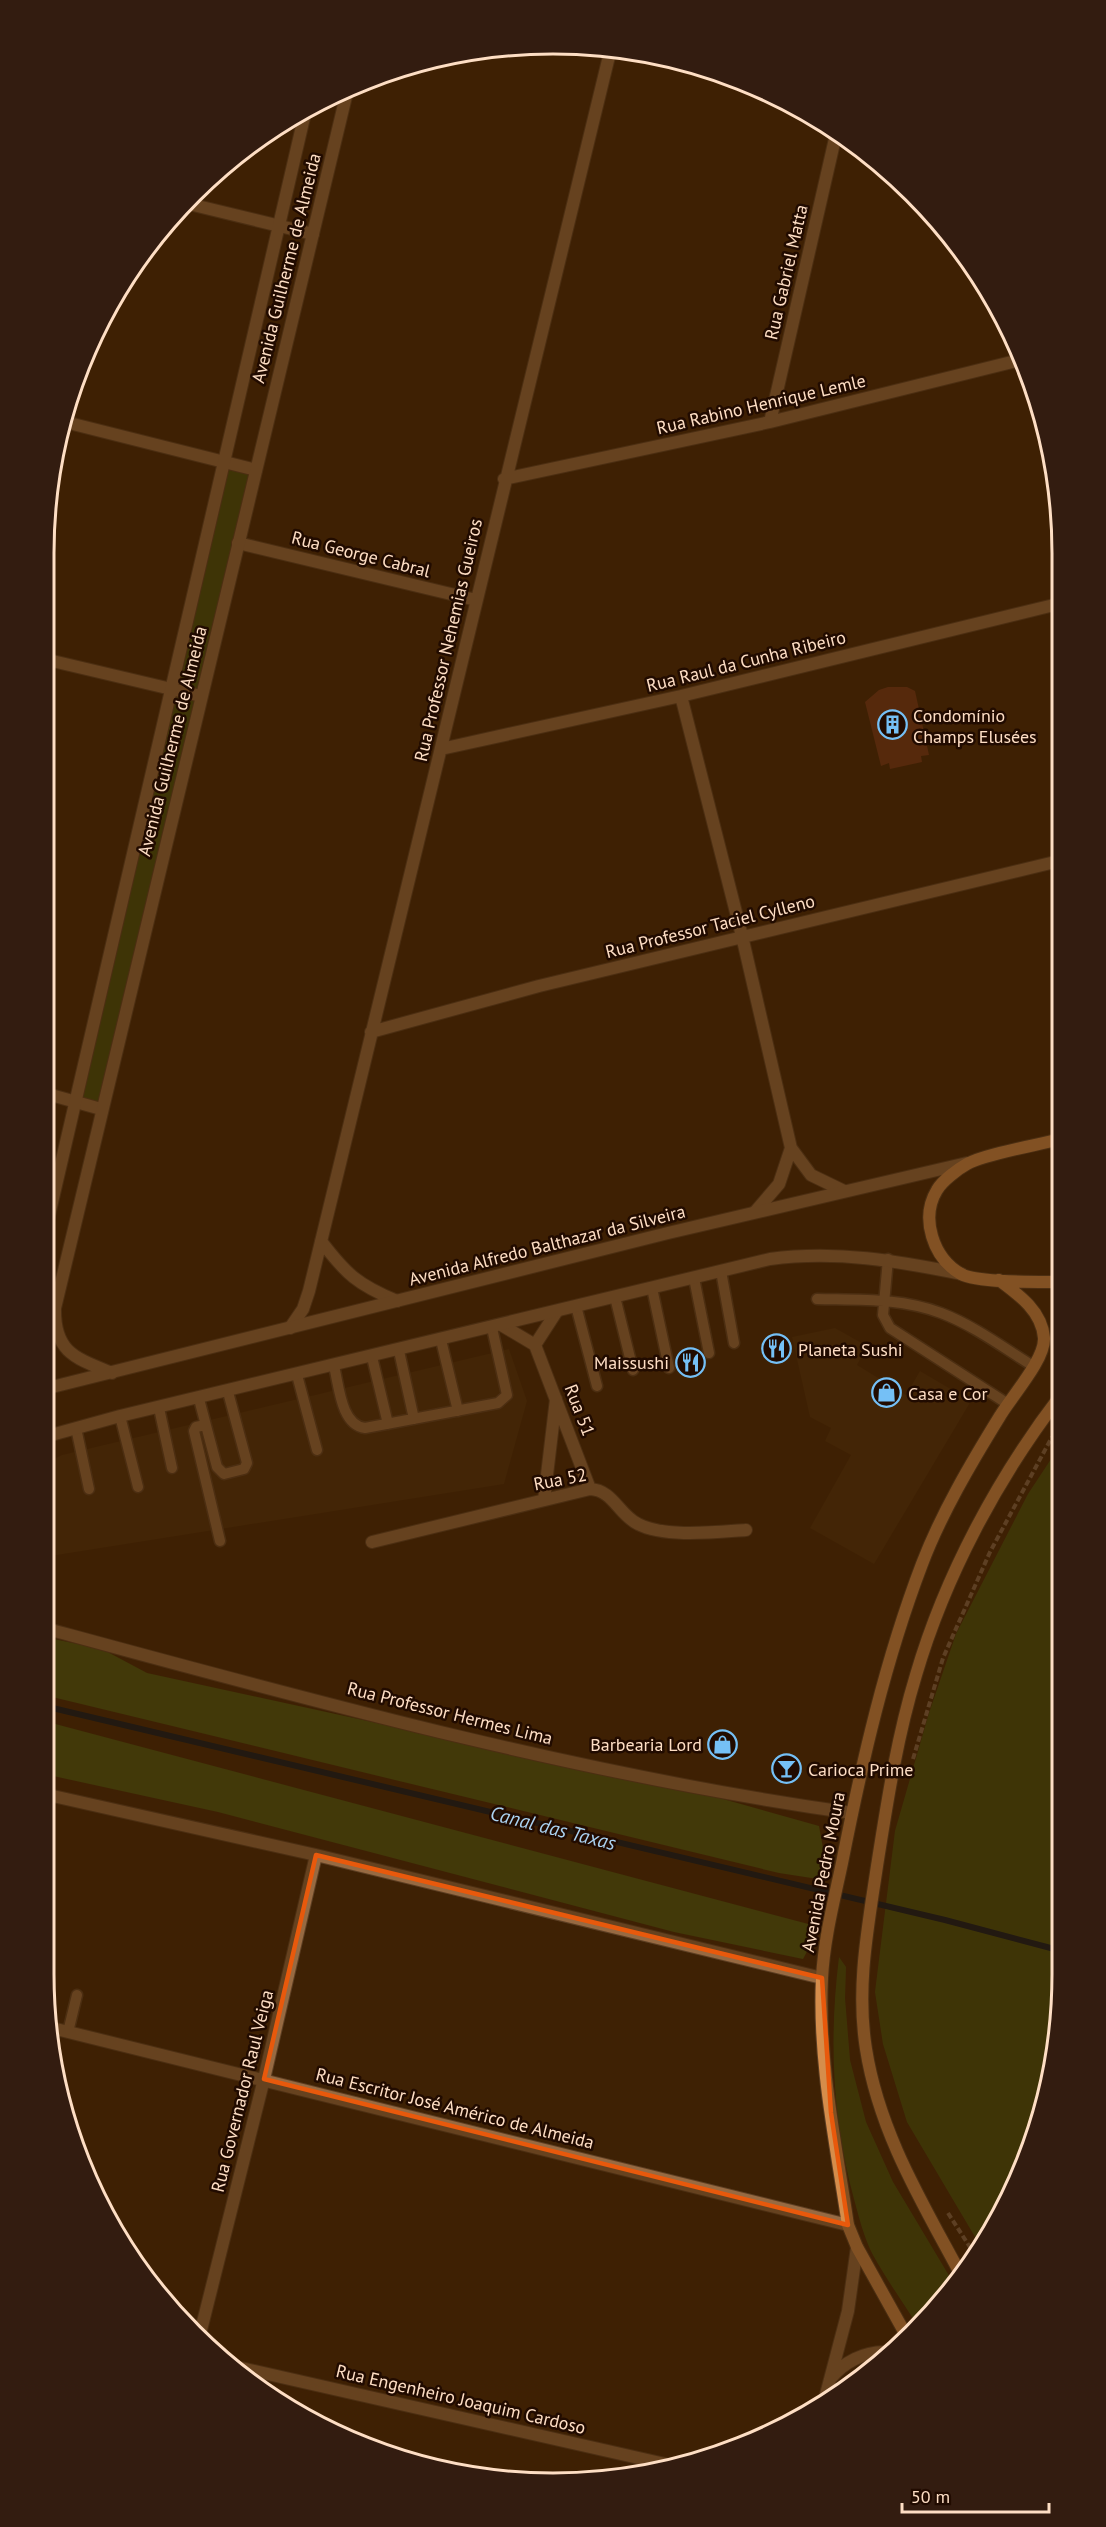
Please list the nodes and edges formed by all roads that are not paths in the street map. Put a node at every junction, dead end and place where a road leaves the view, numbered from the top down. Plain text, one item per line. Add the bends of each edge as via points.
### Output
1 (609, 57) edge
2 (345, 99) edge
3 (303, 122) edge
4 (834, 141) edge
5 (195, 206) edge
6 (279, 226) junction
7 (313, 234) junction
8 (1014, 362) edge
9 (770, 422) junction
10 (71, 424) edge
11 (224, 461) junction
12 (256, 470) junction
13 (504, 479) junction
14 (238, 543) junction
15 (476, 600) junction
16 (1052, 605) edge
17 (54, 661) edge
18 (171, 688) junction
19 (201, 696) junction
20 (681, 696) junction
21 (441, 749) junction
22 (1052, 863) edge
23 (742, 936) junction
24 (371, 1032) junction
25 (54, 1097) edge
26 (75, 1102) junction
27 (101, 1109) junction
28 (1052, 1141) edge
29 (791, 1148) junction
30 (968, 1163) junction
31 (844, 1191) junction
32 (54, 1193) edge
33 (754, 1212) junction
34 (321, 1241) junction
35 (888, 1259) junction
36 (721, 1271) junction
37 (962, 1274) junction
38 (694, 1278) junction
39 (999, 1280) junction
40 (1052, 1282) edge
41 (652, 1288) junction
42 (615, 1297) junction
43 (817, 1299) dead end
44 (397, 1301) junction
45 (884, 1301) junction
46 (576, 1306) junction
47 (557, 1311) junction
48 (497, 1327) junction
49 (290, 1328) junction
50 (441, 1340) junction
51 (734, 1342) dead end
52 (535, 1345) junction
53 (399, 1351) junction
54 (709, 1353) dead end
55 (372, 1357) junction
56 (334, 1366) junction
57 (1034, 1366) junction
58 (669, 1368) dead end
59 (633, 1370) dead end
60 (112, 1373) junction
61 (297, 1375) junction
62 (597, 1386) dead end
63 (54, 1387) edge
64 (228, 1392) junction
65 (556, 1398) junction
66 (199, 1399) junction
67 (1008, 1404) junction
68 (1052, 1407) edge
69 (159, 1408) junction
70 (458, 1411) junction
71 (120, 1416) junction
72 (414, 1419) junction
73 (388, 1424) junction
74 (206, 1425) junction
75 (76, 1428) junction
76 (54, 1434) edge
77 (317, 1450) dead end
78 (172, 1468) dead end
79 (138, 1487) dead end
80 (89, 1489) dead end
81 (590, 1489) junction
82 (544, 1500) junction
83 (746, 1530) dead end
84 (220, 1541) dead end
85 (372, 1542) dead end
86 (54, 1631) edge
87 (54, 1796) edge
88 (852, 1813) junction
89 (316, 1855) junction
90 (822, 1978) junction
91 (77, 1995) dead end
92 (57, 2029) edge
93 (68, 2032) junction
94 (264, 2079) junction
95 (848, 2225) junction
96 (857, 2247) junction
97 (957, 2267) edge
98 (201, 2328) edge
99 (903, 2330) edge
100 (878, 2353) edge
101 (249, 2370) edge
102 (827, 2384) junction
103 (826, 2392) edge
104 (655, 2462) edge

1 - 13 street, Rua Professor Nehemias Gueiros
2 - 7 street, Avenida Guilherme de Almeida
3 - 6 street, Avenida Guilherme de Almeida
4 - 9 street, Rua Gabriel Matta
5 - 6 street
6 - 7 street
6 - 11 street, Avenida Guilherme de Almeida
7 - 12 street, Avenida Guilherme de Almeida
8 - 9 street, Rua Rabino Henrique Lemle
9 - 13 street, Rua Rabino Henrique Lemle
10 - 11 street
11 - 12 street
11 - 18 street, Avenida Guilherme de Almeida
12 - 14 street, Avenida Guilherme de Almeida
13 - 15 street, Rua Professor Nehemias Gueiros
14 - 15 street, Rua George Cabral
14 - 19 street, Avenida Guilherme de Almeida
15 - 21 street, Rua Professor Nehemias Gueiros
16 - 20 street, Rua Raul da Cunha Ribeiro
17 - 18 street
18 - 19 street
18 - 26 street, Avenida Guilherme de Almeida
19 - 27 street, Avenida Guilherme de Almeida
20 - 21 street, Rua Raul da Cunha Ribeiro
20 - 23 street
21 - 24 street, Rua Professor Nehemias Gueiros
22 - 23 street, Rua Professor Taciel Cylleno
23 - 24 street, Rua Professor Taciel Cylleno
23 - 29 street
24 - 34 street, Rua Professor Nehemias Gueiros
25 - 26 street
26 - 27 street
26 - 32 street, Avenida Guilherme de Almeida
27 - 60 street, Avenida Guilherme de Almeida via 54,1323 63,1346 74,1357
28 - 30 main road, Avenida Alfredo Balthazar da Silveira
29 - 31 street via 812,1175
29 - 33 street via 779,1184
30 - 31 street, Avenida Alfredo Balthazar da Silveira
30 - 37 main road via 937,1190 928,1220 943,1258
31 - 33 street, Avenida Alfredo Balthazar da Silveira
33 - 44 street, Avenida Alfredo Balthazar da Silveira
34 - 44 street via 343,1270 366,1289
34 - 49 street, Rua Professor Nehemias Gueiros via 306,1300
35 - 36 street via 803,1255
35 - 37 street
35 - 45 lane
36 - 38 street
36 - 51 lane
37 - 39 main road
38 - 41 street
38 - 54 lane
39 - 40 main road
39 - 57 main road, Avenida Pedro Moura via 1028,1303 1042,1329 1044,1344
41 - 42 street
41 - 58 lane
42 - 46 street
42 - 59 lane
43 - 45 lane
44 - 49 street, Avenida Alfredo Balthazar da Silveira
45 - 57 lane via 942,1313
45 - 67 lane via 885,1320 901,1337
46 - 47 street
46 - 62 lane
47 - 48 street
47 - 52 street
48 - 50 street
48 - 52 street
48 - 70 lane via 507,1395 498,1403
49 - 60 street, Avenida Alfredo Balthazar da Silveira
50 - 53 street
50 - 70 lane
52 - 65 street, Rua 51
53 - 55 street
53 - 72 lane
55 - 56 street
55 - 73 lane
56 - 61 street
56 - 73 lane via 352,1425 364,1428
57 - 67 main road, Avenida Pedro Moura
60 - 63 street, Avenida Alfredo Balthazar da Silveira
61 - 64 street
61 - 77 lane
64 - 66 street
64 - 74 lane via 247,1458 244,1469 224,1474 219,1471
65 - 81 street, Rua 51
65 - 82 street
66 - 69 street
66 - 74 lane
67 - 88 main road, Avenida Pedro Moura via 943,1519 903,1612
68 - 97 main road via 993,1500 947,1589 915,1676 884,1827 864,1953 861,2000 866,2049 888,2133
69 - 71 street
69 - 78 lane
70 - 72 lane
71 - 75 street
71 - 79 lane
72 - 73 lane
74 - 84 lane via 194,1431
75 - 76 street
75 - 80 lane
81 - 82 street, Rua 52
81 - 83 street, Rua 52 via 604,1492 624,1514 644,1527 694,1534
82 - 85 street, Rua 52
86 - 88 street, Rua Professor Hermes Lima via 518,1750 785,1804
87 - 89 street
88 - 90 main road, Avenida Pedro Moura
89 - 90 street
89 - 94 street, Rua Governador Raul Veiga
90 - 95 main road, Avenida Pedro Moura via 827,2082
91 - 93 lane
92 - 93 street, Rua Escritor José Américo de Almeida
93 - 94 street, Rua Escritor José Américo de Almeida
94 - 95 street, Rua Escritor José Américo de Almeida
94 - 98 street, Rua Governador Raul Veiga
95 - 96 main road, Avenida Pedro Moura
96 - 99 main road, Avenida Pedro Moura
96 - 102 street via 848,2311
100 - 102 street via 866,2354 839,2368
101 - 104 street, Rua Engenheiro Joaquim Cardoso
102 - 103 street

